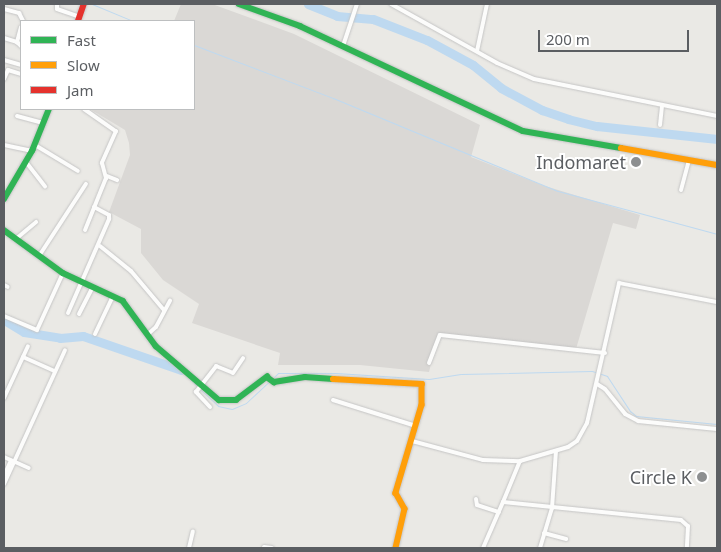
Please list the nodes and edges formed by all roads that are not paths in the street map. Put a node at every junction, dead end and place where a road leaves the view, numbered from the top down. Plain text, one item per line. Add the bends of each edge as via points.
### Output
1 (57, 4) edge
2 (84, 4) edge
3 (239, 4) edge
4 (488, 4) edge
5 (395, 5) edge
6 (356, 6) edge
7 (4, 9) edge
8 (79, 19) edge
9 (23, 20) edge
10 (20, 31) edge
11 (4, 38) edge
12 (17, 42) junction
13 (20, 45) edge
14 (343, 46) junction
15 (477, 51) junction
16 (4, 60) edge
17 (20, 65) edge
18 (20, 74) edge
19 (4, 80) edge
20 (662, 106) junction
21 (49, 110) edge
22 (86, 110) edge
23 (17, 116) dead end
24 (717, 116) edge
25 (44, 123) junction
26 (660, 125) dead end
27 (4, 145) edge
28 (34, 148) junction
29 (689, 160) junction
30 (26, 162) junction
31 (717, 165) edge
32 (78, 171) dead end
33 (107, 176) junction
34 (117, 180) dead end
35 (86, 184) dead end
36 (44, 186) dead end
37 (681, 190) dead end
38 (4, 200) edge
39 (94, 207) junction
40 (36, 222) dead end
41 (4, 230) edge
42 (85, 230) dead end
43 (17, 238) junction
44 (100, 246) junction
45 (39, 256) junction
46 (63, 273) junction
47 (81, 281) junction
48 (93, 286) junction
49 (114, 296) junction
50 (170, 301) dead end
51 (717, 302) edge
52 (164, 310) junction
53 (68, 313) dead end
54 (79, 314) dead end
55 (4, 316) edge
56 (95, 334) dead end
57 (148, 336) junction
58 (28, 346) dead end
59 (65, 350) dead end
60 (605, 353) junction
61 (23, 357) junction
62 (242, 358) dead end
63 (430, 363) dead end
64 (55, 371) junction
65 (597, 384) junction
66 (203, 386) junction
67 (4, 398) edge
68 (333, 400) dead end
69 (210, 407) dead end
70 (416, 426) junction
71 (717, 429) edge
72 (412, 441) junction
73 (556, 451) junction
74 (4, 457) edge
75 (13, 460) junction
76 (520, 461) junction
77 (28, 468) dead end
78 (4, 476) edge
79 (4, 484) edge
80 (476, 499) dead end
81 (503, 502) junction
82 (552, 508) junction
83 (499, 512) junction
84 (193, 531) dead end
85 (544, 533) junction
86 (566, 539) dead end
87 (264, 547) edge
88 (189, 548) edge
89 (272, 548) edge
90 (396, 548) edge
91 (483, 548) edge
92 (540, 548) edge
93 (687, 548) edge

1 - 8 street via 57,9
2 - 8 main road
3 - 14 main road
4 - 15 street
5 - 15 street
6 - 14 street
7 - 9 street via 20,13
10 - 12 street
11 - 12 street
12 - 13 street
14 - 29 main road via 523,131
15 - 20 street via 534,79
16 - 17 street
18 - 19 street via 8,70
20 - 24 street
20 - 26 street
21 - 25 main road
22 - 33 street via 115,129 102,163
23 - 25 street
25 - 28 main road
27 - 28 street
28 - 30 main road
28 - 32 street
29 - 31 main road
29 - 37 street
30 - 36 street
30 - 38 main road
33 - 34 street
33 - 39 street
35 - 45 street
39 - 42 street
39 - 44 street via 110,216
40 - 43 street
41 - 43 main road
43 - 45 main road
44 - 47 street
44 - 52 street via 131,271
45 - 46 main road
46 - 47 main road
46 - 55 street via 37,330
47 - 48 main road
47 - 53 street
48 - 49 main road
48 - 54 street
49 - 56 street
49 - 57 main road via 128,307
50 - 52 street
51 - 60 street via 619,283
52 - 57 street
57 - 66 main road
58 - 61 street
59 - 64 street
60 - 63 street via 440,335
60 - 65 street
61 - 64 street
61 - 67 street
62 - 66 street via 233,373 216,366
64 - 75 street
65 - 71 street via 606,389 625,414 638,421
65 - 73 street via 587,423 580,436 568,447
66 - 69 street via 198,390 199,398
66 - 70 main road via 219,400 229,402 270,379 420,384 423,394
68 - 70 street
70 - 72 main road
72 - 76 street via 465,457
72 - 90 main road via 396,493 405,509
73 - 76 street
73 - 82 street
74 - 75 street
75 - 77 street
75 - 78 street
75 - 79 street
76 - 81 street
80 - 83 street via 477,505
81 - 82 street
81 - 83 street
82 - 85 street
82 - 93 street via 681,520 688,526
83 - 91 street
84 - 88 street
85 - 86 street
85 - 92 street
87 - 89 street

